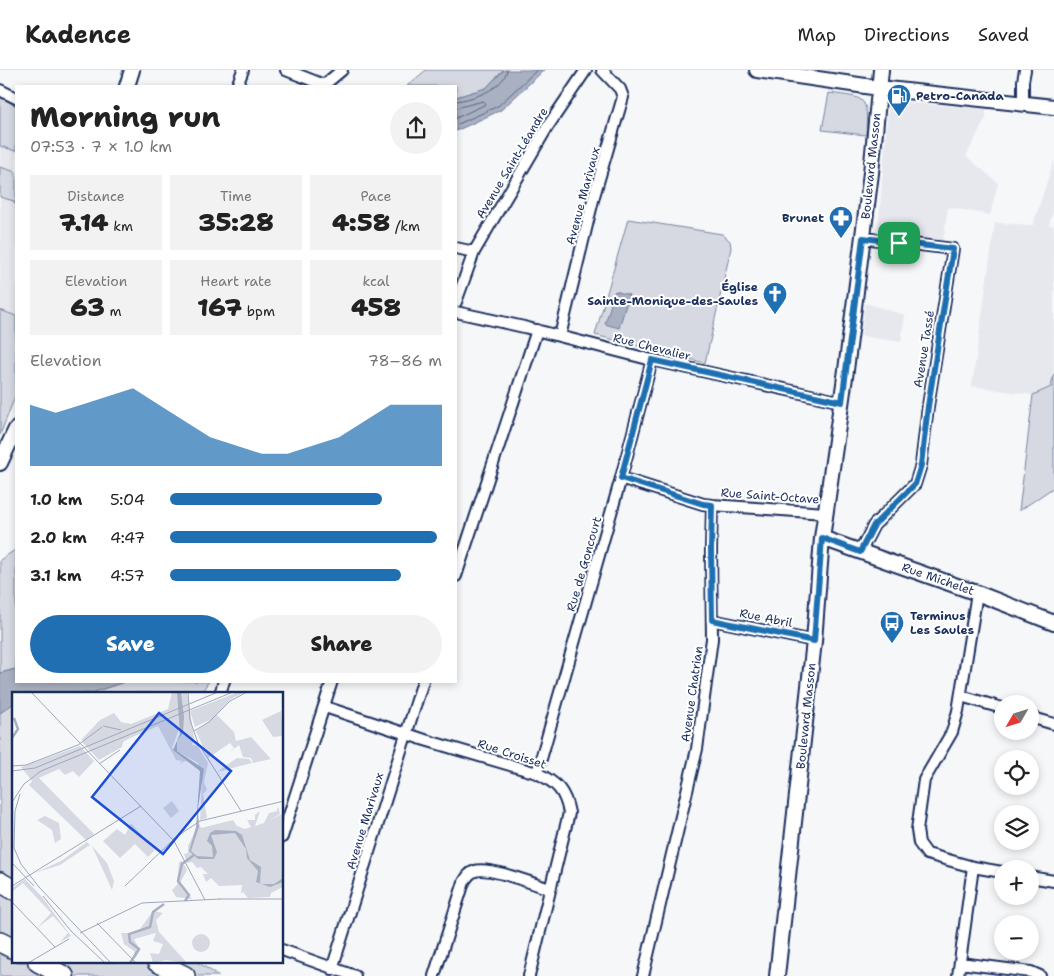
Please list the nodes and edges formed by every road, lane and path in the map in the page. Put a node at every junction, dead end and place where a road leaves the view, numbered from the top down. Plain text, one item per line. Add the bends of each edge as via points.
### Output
1 (132, 70) edge
2 (243, 70) edge
3 (286, 70) edge
4 (342, 70) edge
5 (586, 70) edge
6 (602, 70) edge
7 (757, 70) edge
8 (881, 70) edge
9 (1025, 70) edge
10 (127, 85) edge
11 (237, 85) edge
12 (879, 88) junction
13 (0, 90) edge
14 (15, 98) edge
15 (1023, 104) junction
16 (1054, 106) edge
17 (863, 238) junction
18 (457, 248) edge
19 (474, 252) junction
20 (457, 299) edge
21 (457, 312) edge
22 (537, 330) junction
23 (560, 336) junction
24 (652, 360) junction
25 (842, 402) junction
26 (15, 431) edge
27 (0, 463) edge
28 (621, 478) junction
29 (712, 505) junction
30 (825, 513) junction
31 (822, 538) junction
32 (860, 552) junction
33 (457, 573) edge
34 (977, 593) junction
35 (712, 620) junction
36 (1054, 623) edge
37 (814, 641) junction
38 (331, 683) edge
39 (421, 683) edge
40 (961, 696) junction
41 (994, 706) edge
42 (324, 707) junction
43 (1039, 720) edge
44 (1054, 724) edge
45 (406, 734) junction
46 (537, 773) junction
47 (284, 831) edge
48 (973, 866) junction
49 (994, 870) edge
50 (1039, 878) edge
51 (1054, 881) edge
52 (0, 882) edge
53 (12, 889) edge
54 (550, 889) junction
55 (0, 942) edge
56 (12, 948) edge
57 (284, 951) edge
58 (42, 964) edge
59 (150, 964) edge
60 (161, 964) edge
61 (960, 964) junction
62 (332, 969) junction
63 (64, 976) edge
64 (171, 976) edge
65 (185, 976) edge
66 (356, 976) edge
67 (434, 976) edge
68 (529, 976) edge
69 (643, 976) edge
70 (777, 976) edge
71 (958, 976) edge
72 (1040, 976) edge

1 - 10 main road
2 - 11 street
3 - 4 street via 324,84
5 - 19 street, Avenue Saint-Léandre via 548,126
6 - 23 street, Avenue Marivaux via 620,89 623,97 594,196
7 - 12 main road
8 - 12 main road, Boulevard Masson
9 - 15 street
12 - 15 main road
12 - 17 main road, Boulevard Masson
13 - 14 street
15 - 16 main road
17 - 25 main road, Boulevard Masson
17 - 32 street, Avenue Tassé via 953,249 921,465 915,484 874,525
18 - 19 street
19 - 20 street, Avenue Saint-Léandre
21 - 22 street, Rue Chevalier
22 - 23 street, Rue Chevalier
22 - 33 street
23 - 24 street, Rue Chevalier
24 - 25 street, Rue Chevalier
24 - 28 street, Rue de Goncourt
25 - 30 main road, Boulevard Masson
26 - 27 main road
28 - 29 street
28 - 46 street, Rue de Goncourt
29 - 30 street, Rue Saint-Octave
29 - 35 street, Avenue Chatrian
30 - 31 main road, Boulevard Masson
31 - 32 main road, Rue Michelet
31 - 37 main road, Boulevard Masson
32 - 34 main road, Rue Michelet
34 - 36 main road, Rue Michelet
34 - 40 street
35 - 37 street, Rue Abril
35 - 69 street, Avenue Chatrian via 697,749
37 - 70 main road, Boulevard Masson
38 - 42 street
39 - 45 street, Avenue Marivaux
40 - 41 street
40 - 48 street via 952,732 924,780 916,830 919,843 927,854
42 - 45 street, Rue Croisset
42 - 47 street
43 - 44 street
45 - 46 street, Rue Croisset
45 - 62 street, Avenue Marivaux
46 - 54 street, Rue Croisset via 554,782 566,798 569,813
48 - 49 street
48 - 61 street
50 - 51 street
52 - 53 highway
54 - 67 street via 490,870 468,875
54 - 68 street, Rue Croisset
55 - 56 highway
57 - 62 street
58 - 63 highway
59 - 64 highway
60 - 65 highway
61 - 71 street
61 - 72 street via 1031,972
62 - 66 street

